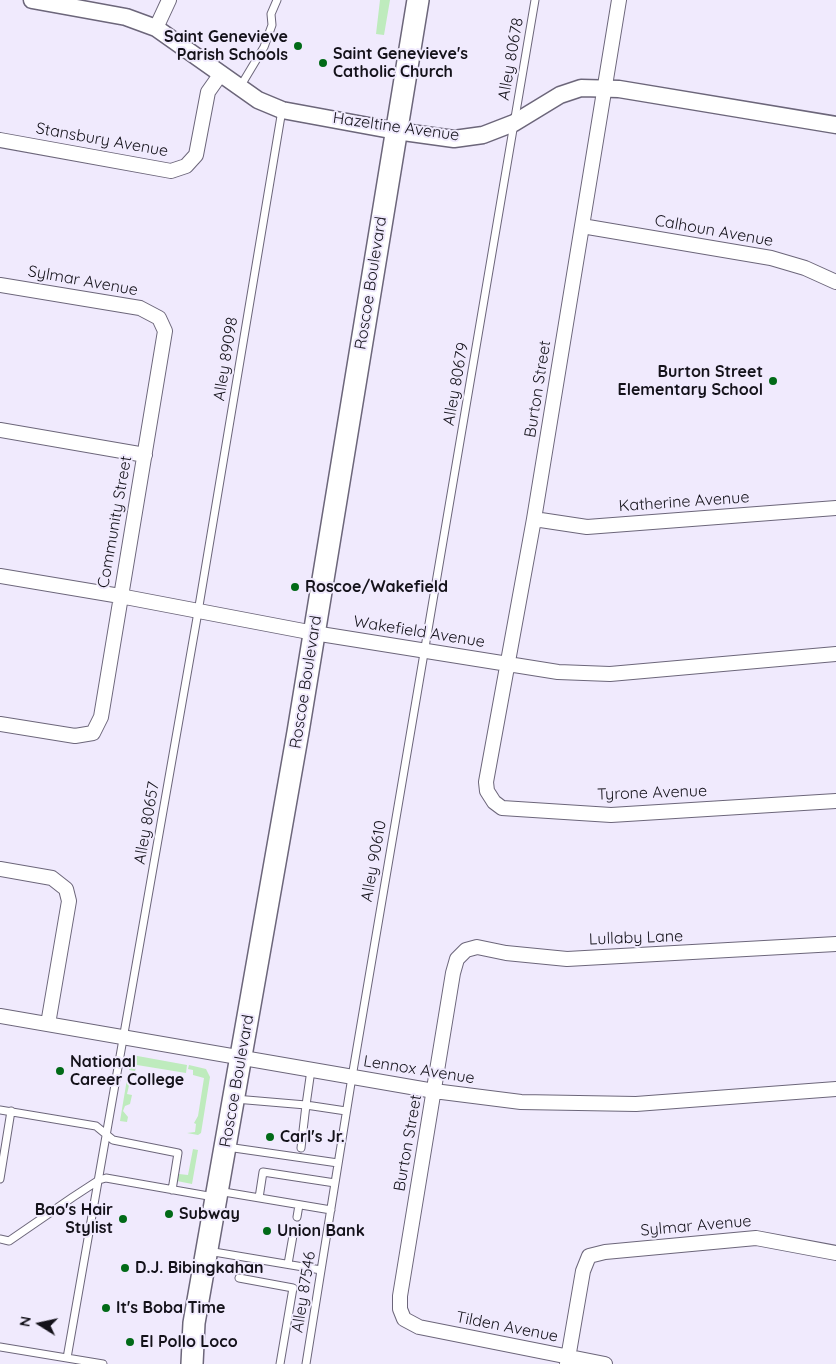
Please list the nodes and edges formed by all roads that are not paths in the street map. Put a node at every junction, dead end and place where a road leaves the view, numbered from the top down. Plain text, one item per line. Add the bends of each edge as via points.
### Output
1 (32, 0) edge
2 (169, 0) edge
3 (277, 0) edge
4 (418, 0) edge
5 (535, 0) edge
6 (619, 0) edge
7 (156, 28) junction
8 (220, 75) junction
9 (240, 88) junction
10 (604, 88) junction
11 (282, 110) junction
12 (514, 123) junction
13 (836, 125) edge
14 (396, 131) junction
15 (0, 140) edge
16 (582, 226) junction
17 (836, 282) edge
18 (0, 285) edge
19 (159, 318) joint
20 (0, 430) edge
21 (145, 455) junction
22 (836, 508) edge
23 (534, 518) junction
24 (0, 576) edge
25 (120, 596) junction
26 (198, 612) junction
27 (314, 633) junction
28 (424, 651) junction
29 (836, 654) edge
30 (507, 664) junction
31 (0, 724) edge
32 (486, 782) joint
33 (836, 800) edge
34 (0, 869) edge
35 (836, 944) edge
36 (453, 973) joint
37 (0, 1016) edge
38 (48, 1024) junction
39 (124, 1038) junction
40 (241, 1058) junction
41 (310, 1070) junction
42 (352, 1077) junction
43 (836, 1089) edge
44 (434, 1091) junction
45 (234, 1099) junction
46 (306, 1105) junction
47 (0, 1110) edge
48 (346, 1111) junction
49 (12, 1112) junction
50 (107, 1134) junction
51 (226, 1147) junction
52 (301, 1148) dead end
53 (338, 1163) junction
54 (0, 1179) edge
55 (99, 1180) junction
56 (335, 1183) junction
57 (172, 1190) junction
58 (217, 1194) junction
59 (258, 1198) junction
60 (299, 1205) junction
61 (331, 1210) junction
62 (297, 1217) dead end
63 (294, 1230) dead end
64 (0, 1239) edge
65 (207, 1250) junction
66 (836, 1253) edge
67 (288, 1264) junction
68 (321, 1270) junction
69 (239, 1278) dead end
70 (404, 1319) joint
71 (0, 1347) edge
72 (67, 1358) junction
73 (568, 1361) edge
74 (86, 1362) edge
75 (103, 1364) edge
76 (192, 1364) edge
77 (280, 1364) edge
78 (306, 1364) edge
79 (605, 1364) edge

1 - 7 street, Hazeltine Avenue via 126,17
2 - 7 street
3 - 9 lane via 264,47
4 - 14 main road, Roscoe Boulevard
5 - 12 lane, Alley 80678
6 - 10 street, Burton Street
7 - 8 street, Hazeltine Avenue
8 - 9 street, Hazeltine Avenue
8 - 15 street, Stansbury Avenue via 208,92 196,155 186,166 171,171
9 - 11 street, Hazeltine Avenue
10 - 12 street, Hazeltine Avenue via 581,88 560,94
10 - 13 street, Hazeltine Avenue
10 - 16 street, Burton Street
11 - 14 street, Hazeltine Avenue
11 - 26 lane, Alley 89098
12 - 14 street, Hazeltine Avenue via 483,135 454,139
12 - 28 lane, Alley 80679
14 - 27 main road, Roscoe Boulevard
16 - 17 street, Calhoun Avenue via 771,258
16 - 23 street, Burton Street
18 - 19 street, Sylmar Avenue via 140,308
19 - 21 street, Community Street via 164,324 165,340
20 - 21 street
21 - 25 street, Community Street
22 - 23 street, Katherine Avenue via 587,527
23 - 30 street, Burton Street
24 - 25 street, Wakefield Avenue
25 - 26 street, Wakefield Avenue
25 - 31 street, Community Street via 101,717 93,733 75,736
26 - 27 street, Wakefield Avenue
26 - 39 lane, Alley 80657
27 - 28 street, Wakefield Avenue
27 - 40 main road, Roscoe Boulevard
28 - 30 street, Wakefield Avenue
28 - 42 lane, Alley 90610
29 - 30 street, Wakefield Avenue via 610,674 558,672
30 - 32 street, Burton Street
32 - 33 street, Tyrone Avenue via 487,792 502,808 611,815
34 - 38 street via 52,878 66,889 69,901
35 - 36 street, Lullaby Lane via 567,959 477,947 466,950 457,959
36 - 44 street, Burton Street
37 - 38 street, Lennox Avenue
38 - 39 street, Lennox Avenue
39 - 40 street, Lennox Avenue
39 - 50 lane, Alley 80657
40 - 41 street, Lennox Avenue
40 - 45 main road, Roscoe Boulevard
41 - 42 street, Lennox Avenue
41 - 46 lane
42 - 44 street, Lennox Avenue
42 - 48 lane, Alley 87546
43 - 44 street, Lennox Avenue via 626,1104 521,1102
44 - 70 street, Burton Street via 400,1296
45 - 46 lane
45 - 51 main road, Roscoe Boulevard
46 - 48 lane
46 - 52 lane
47 - 49 lane
48 - 53 lane, Alley 87546
49 - 50 lane via 96,1126
49 - 54 lane
50 - 55 lane, Alley 80657
50 - 57 lane via 113,1140 178,1153
51 - 53 lane
51 - 58 main road, Roscoe Boulevard
53 - 56 lane, Alley 87546
55 - 57 lane via 106,1178
55 - 64 lane via 10,1241
55 - 72 lane, Alley 80657
56 - 59 lane via 263,1172
56 - 61 lane, Alley 87546
57 - 58 lane
58 - 59 lane
58 - 65 main road, Roscoe Boulevard
59 - 60 lane
60 - 61 lane
60 - 62 lane
61 - 68 lane, Alley 87546
63 - 67 lane
65 - 67 lane
65 - 76 main road, Roscoe Boulevard via 194,1322
66 - 73 street, Sylmar Avenue via 756,1238 588,1256
67 - 68 lane
68 - 78 lane, Alley 87546
69 - 77 lane via 293,1288
70 - 73 street, Tilden Avenue via 419,1327
71 - 72 lane
72 - 74 lane
73 - 79 street, Tilden Avenue
74 - 75 lane

